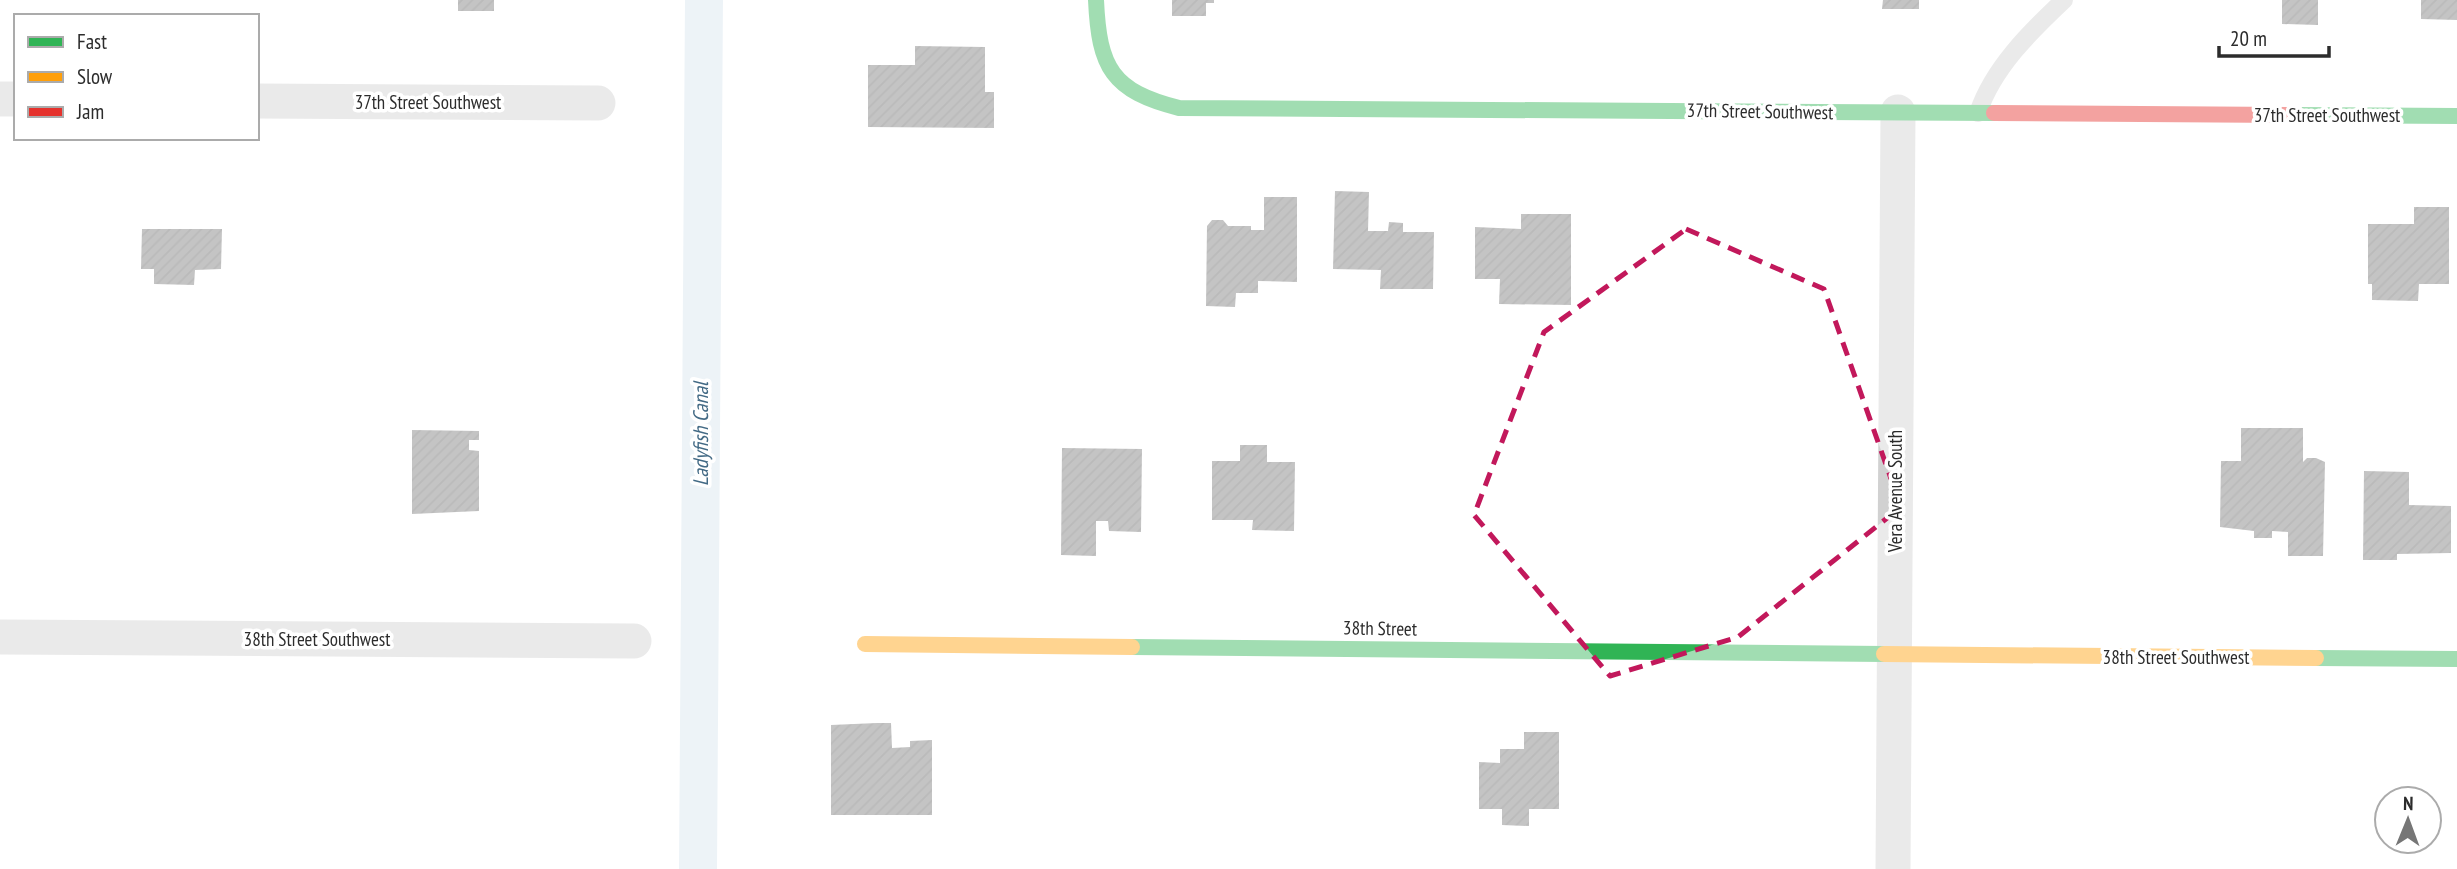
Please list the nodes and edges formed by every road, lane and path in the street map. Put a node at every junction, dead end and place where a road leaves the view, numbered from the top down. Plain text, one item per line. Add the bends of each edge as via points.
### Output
1 (1097, 0) edge
2 (2064, 0) edge
3 (259, 101) edge
4 (598, 103) dead end
5 (1898, 112) junction
6 (1978, 113) junction
7 (2457, 116) edge
8 (0, 637) edge
9 (634, 642) dead end
10 (865, 644) dead end
11 (1894, 652) junction
12 (2457, 659) edge
13 (1893, 869) edge

1 - 5 street, 37th Street Southwest via 1097,36 1112,72 1142,98 1179,108
2 - 6 lane via 2002,68 1985,91
3 - 4 street, 37th Street Southwest
5 - 6 street, 37th Street Southwest
5 - 11 street, Vera Avenue South
6 - 7 street, 37th Street Southwest
8 - 9 street, 38th Street Southwest
10 - 11 street, 38th Street
11 - 12 street, 38th Street Southwest
11 - 13 street, Vera Avenue South

